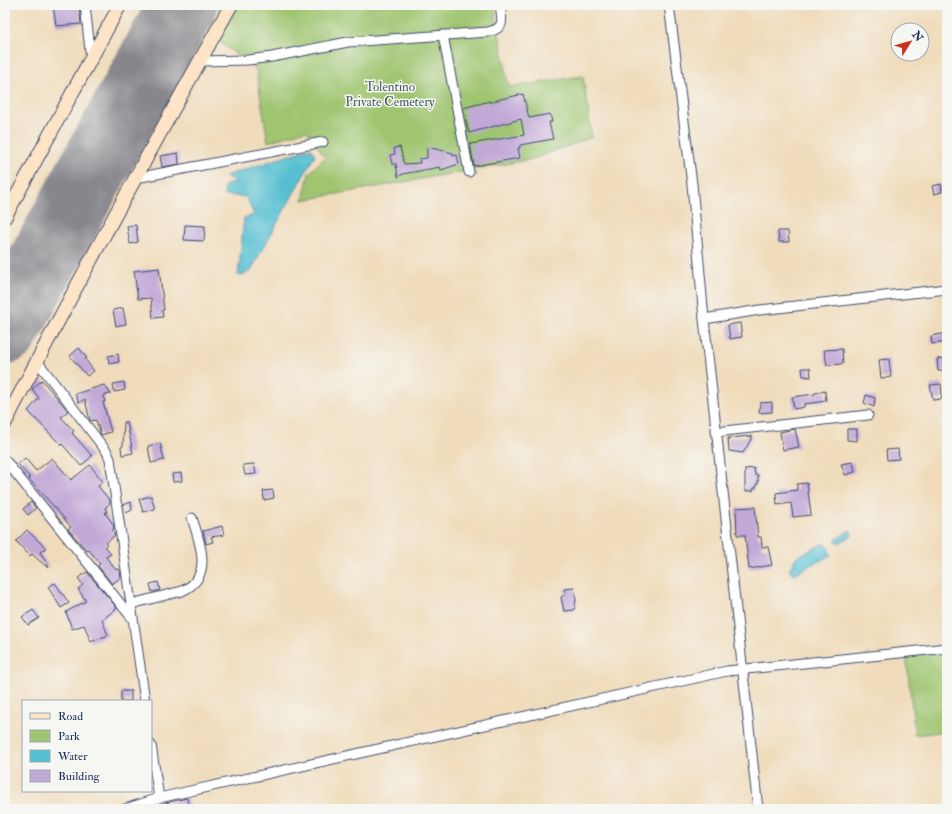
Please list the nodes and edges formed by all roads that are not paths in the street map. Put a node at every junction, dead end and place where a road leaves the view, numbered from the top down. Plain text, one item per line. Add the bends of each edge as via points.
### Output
1 (85, 5) edge
2 (120, 5) edge
3 (231, 5) edge
4 (500, 5) edge
5 (669, 5) edge
6 (443, 35) junction
7 (91, 59) junction
8 (200, 61) junction
9 (323, 142) dead end
10 (469, 172) dead end
11 (136, 178) junction
12 (5, 217) edge
13 (947, 289) edge
14 (704, 319) junction
15 (37, 361) junction
16 (868, 415) dead end
17 (5, 423) edge
18 (716, 432) junction
19 (5, 460) edge
20 (192, 518) dead end
21 (130, 604) junction
22 (132, 618) junction
23 (947, 648) edge
24 (744, 670) junction
25 (144, 700) edge
26 (152, 752) edge
27 (159, 798) junction
28 (125, 809) edge
29 (758, 809) edge

1 - 7 street
2 - 7 street
3 - 8 street
4 - 6 street via 502,23 497,30
5 - 14 street via 692,184
6 - 8 street via 348,42 248,60
6 - 10 street
7 - 12 street
8 - 11 street
9 - 11 street
11 - 15 street
13 - 14 street via 760,310
14 - 18 street
15 - 17 street
15 - 21 street via 110,459
16 - 18 street
18 - 24 street
19 - 22 street
20 - 21 street via 202,553 201,570 196,582 182,591
21 - 22 street
22 - 25 street
23 - 24 street
24 - 27 street
24 - 29 street
26 - 27 street
27 - 28 street

